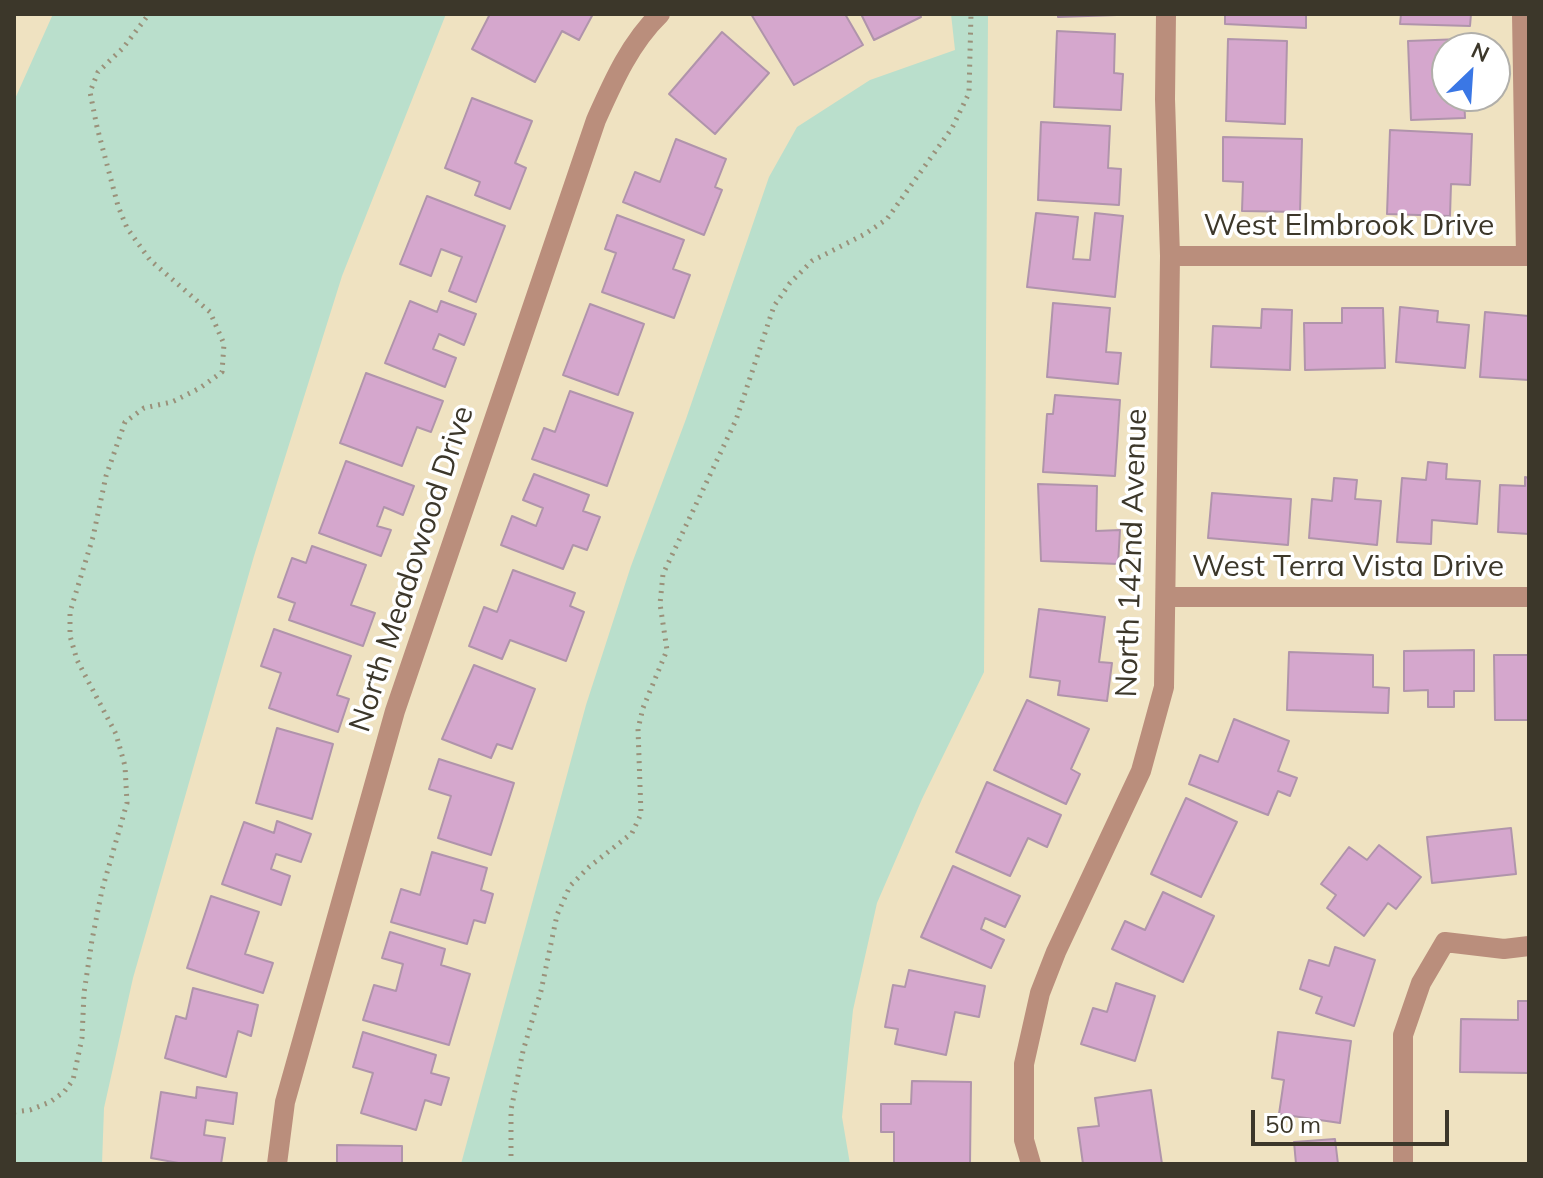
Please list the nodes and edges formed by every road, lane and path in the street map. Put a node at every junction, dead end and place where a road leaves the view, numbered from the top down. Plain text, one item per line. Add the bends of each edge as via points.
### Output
1 (149, 14) edge
2 (660, 14) edge
3 (971, 14) edge
4 (1166, 14) edge
5 (1522, 14) edge
6 (1170, 256) junction
7 (1527, 256) edge
8 (1166, 597) junction
9 (1529, 597) edge
10 (1529, 946) edge
11 (14, 1112) edge
12 (277, 1164) edge
13 (511, 1164) edge
14 (1031, 1164) edge
15 (1403, 1164) edge

1 - 11 path via 98,72 90,92 97,127 127,228 150,260 210,312 224,344 222,372 200,388 144,408 125,422 106,476 70,612 70,636 116,734 127,803 92,940 73,1080 50,1102
2 - 12 street, North Meadowood Drive via 619,68 596,120 405,681 291,1076
3 - 13 path via 969,93 952,128 887,219 812,261 774,306 736,420 663,574 660,604 667,650 638,729 641,814 632,833 570,886 557,915 511,1110
4 - 6 street, North 142nd Avenue
5 - 7 street
6 - 7 street, West Elmbrook Drive
6 - 8 street, North 142nd Avenue
8 - 9 street, West Terra Vista Drive
8 - 14 street, North 142nd Avenue via 1164,687 1141,771 1040,993 1024,1064 1024,1140
10 - 15 street via 1504,949 1445,942 1421,983 1403,1035

